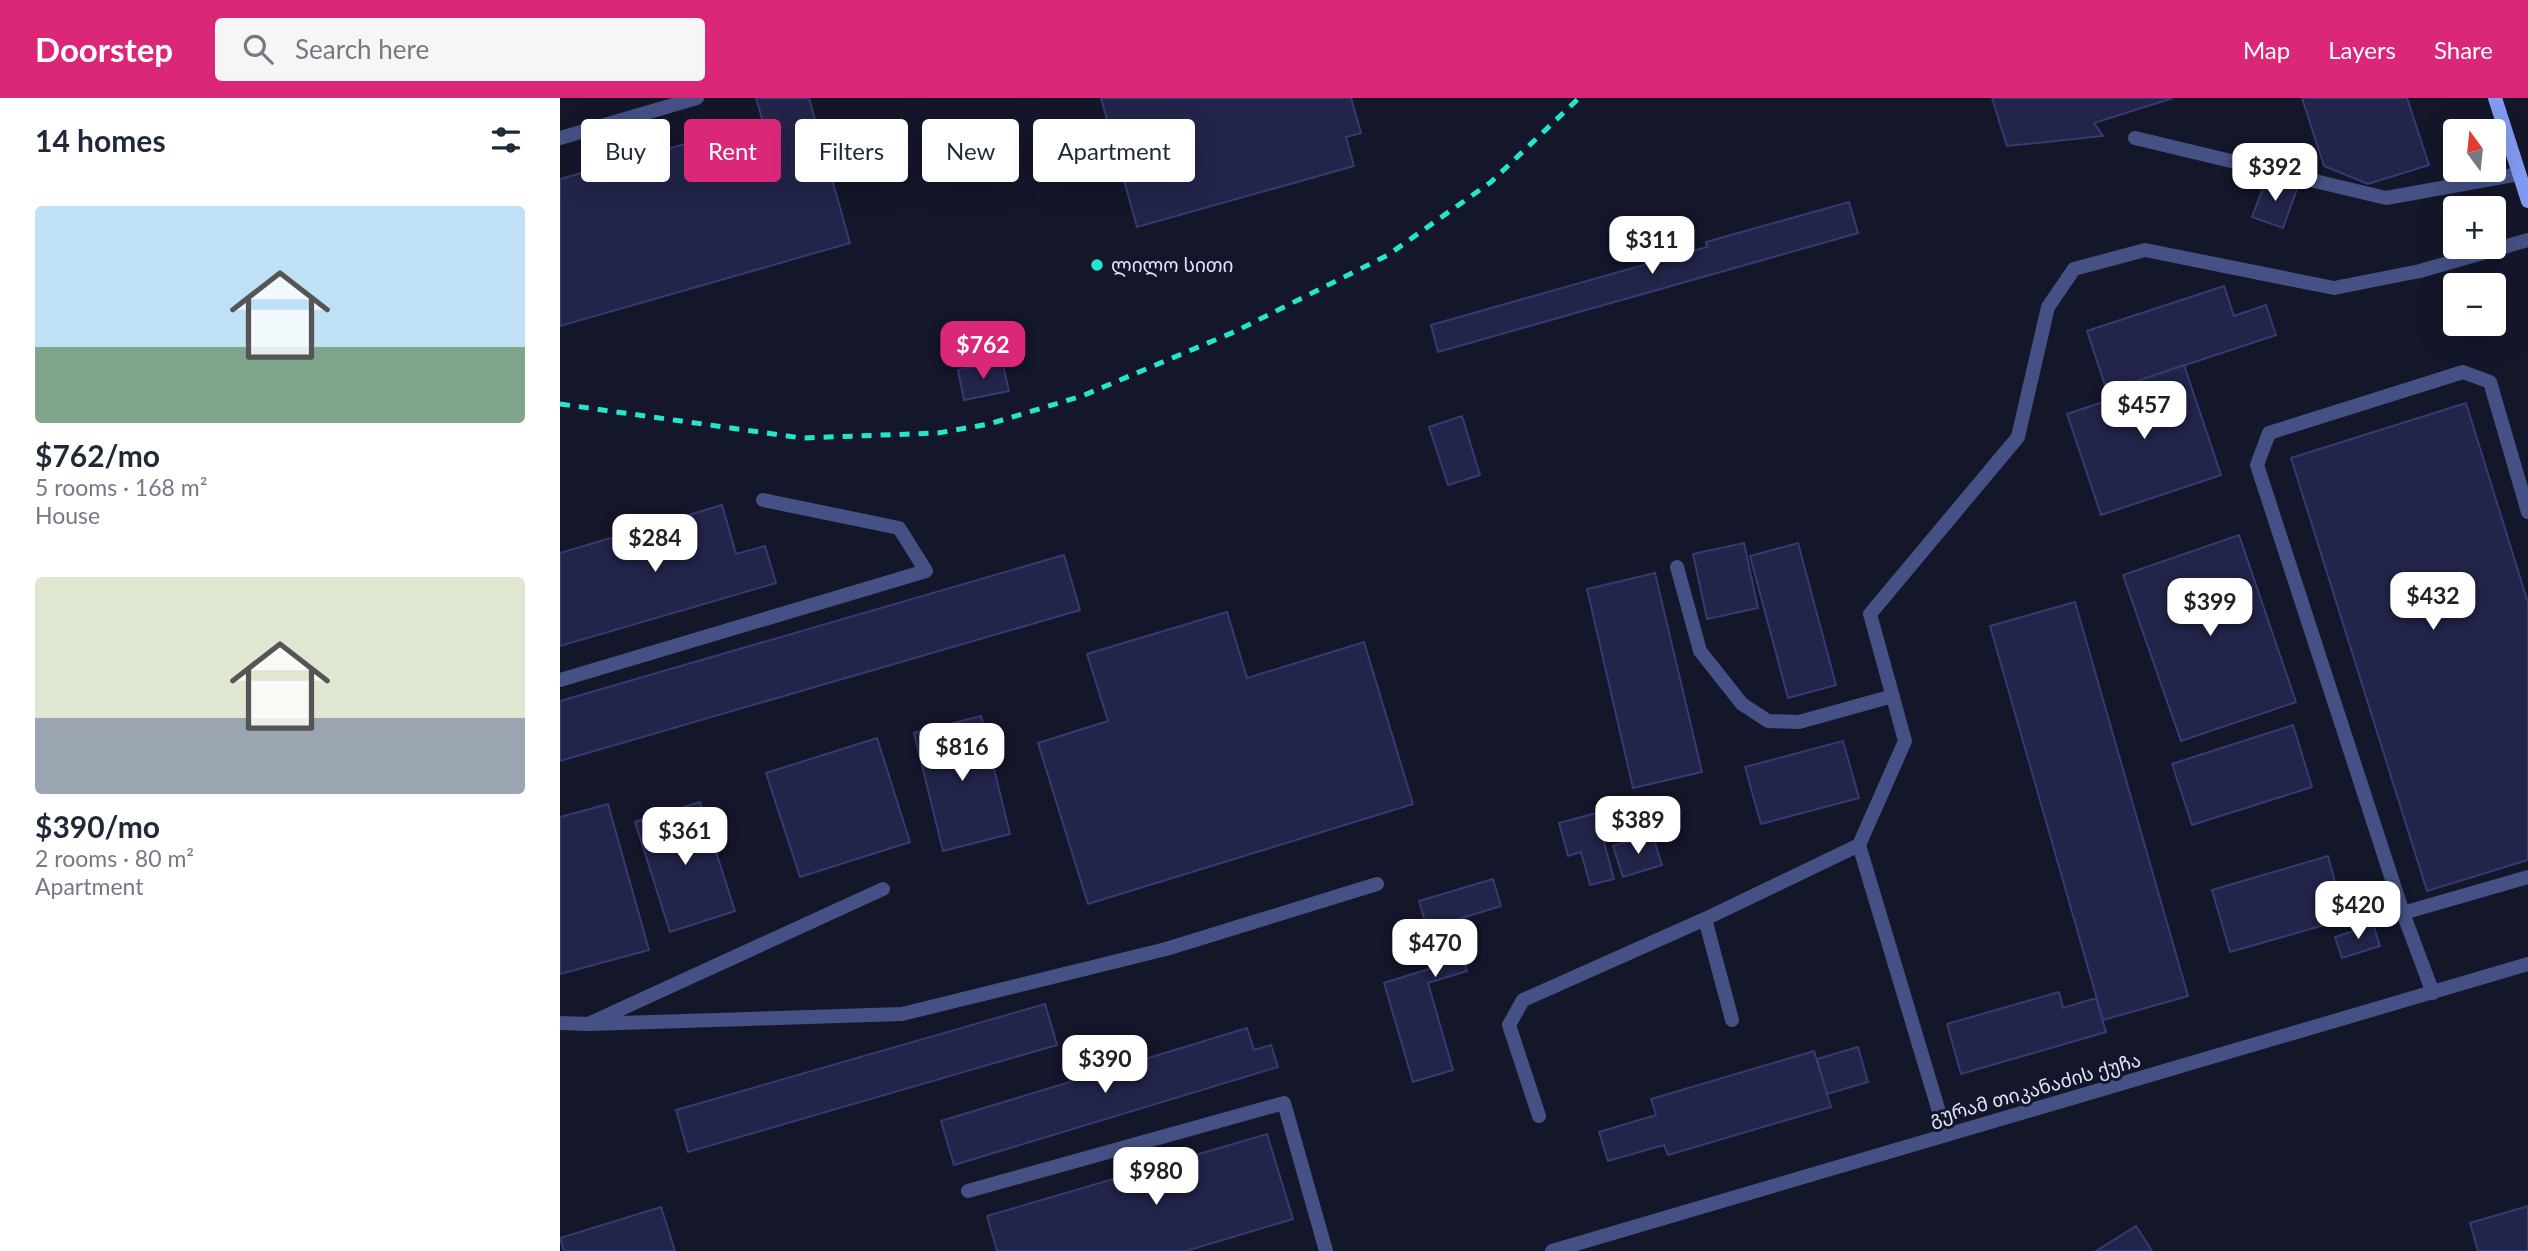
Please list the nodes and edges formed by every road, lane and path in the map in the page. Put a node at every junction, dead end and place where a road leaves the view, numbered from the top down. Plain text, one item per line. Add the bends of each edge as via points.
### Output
1 (697, 98) edge
2 (2495, 98) edge
3 (560, 138) edge
4 (2135, 138) dead end
5 (2519, 174) junction
6 (2528, 201) edge
7 (2528, 240) edge
8 (763, 500) dead end
9 (2528, 512) edge
10 (1677, 567) dead end
11 (560, 680) edge
12 (1893, 696) junction
13 (1859, 845) junction
14 (2528, 877) edge
15 (1377, 884) dead end
16 (883, 888) dead end
17 (2403, 913) junction
18 (1705, 919) junction
19 (2528, 964) edge
20 (2433, 993) junction
21 (1732, 1020) dead end
22 (560, 1023) edge
23 (588, 1024) junction
24 (1539, 1116) dead end
25 (1946, 1135) junction
26 (968, 1191) dead end
27 (1326, 1251) edge
28 (1552, 1251) edge

1 - 3 street
2 - 5 street
4 - 5 street via 2386,198
5 - 6 street
7 - 12 street via 2420,271 2334,288 2145,250 2074,269 2048,307 2018,437 1870,614
8 - 11 street via 899,528 926,571
9 - 17 street via 2490,382 2463,372 2269,433 2257,466
10 - 12 street via 1700,651 1742,704 1768,721 1799,722
12 - 13 street via 1905,741
13 - 18 street
13 - 25 street
14 - 17 street
15 - 23 street via 1167,949 902,1014
16 - 23 street
17 - 20 street
18 - 21 street
18 - 24 street via 1523,1000 1509,1025
19 - 20 street, გურამ თიკანაძის ქუჩა
20 - 25 street, გურამ თიკანაძის ქუჩა
22 - 23 street
25 - 28 street, გურამ თიკანაძის ქუჩა
26 - 27 street via 1284,1103

